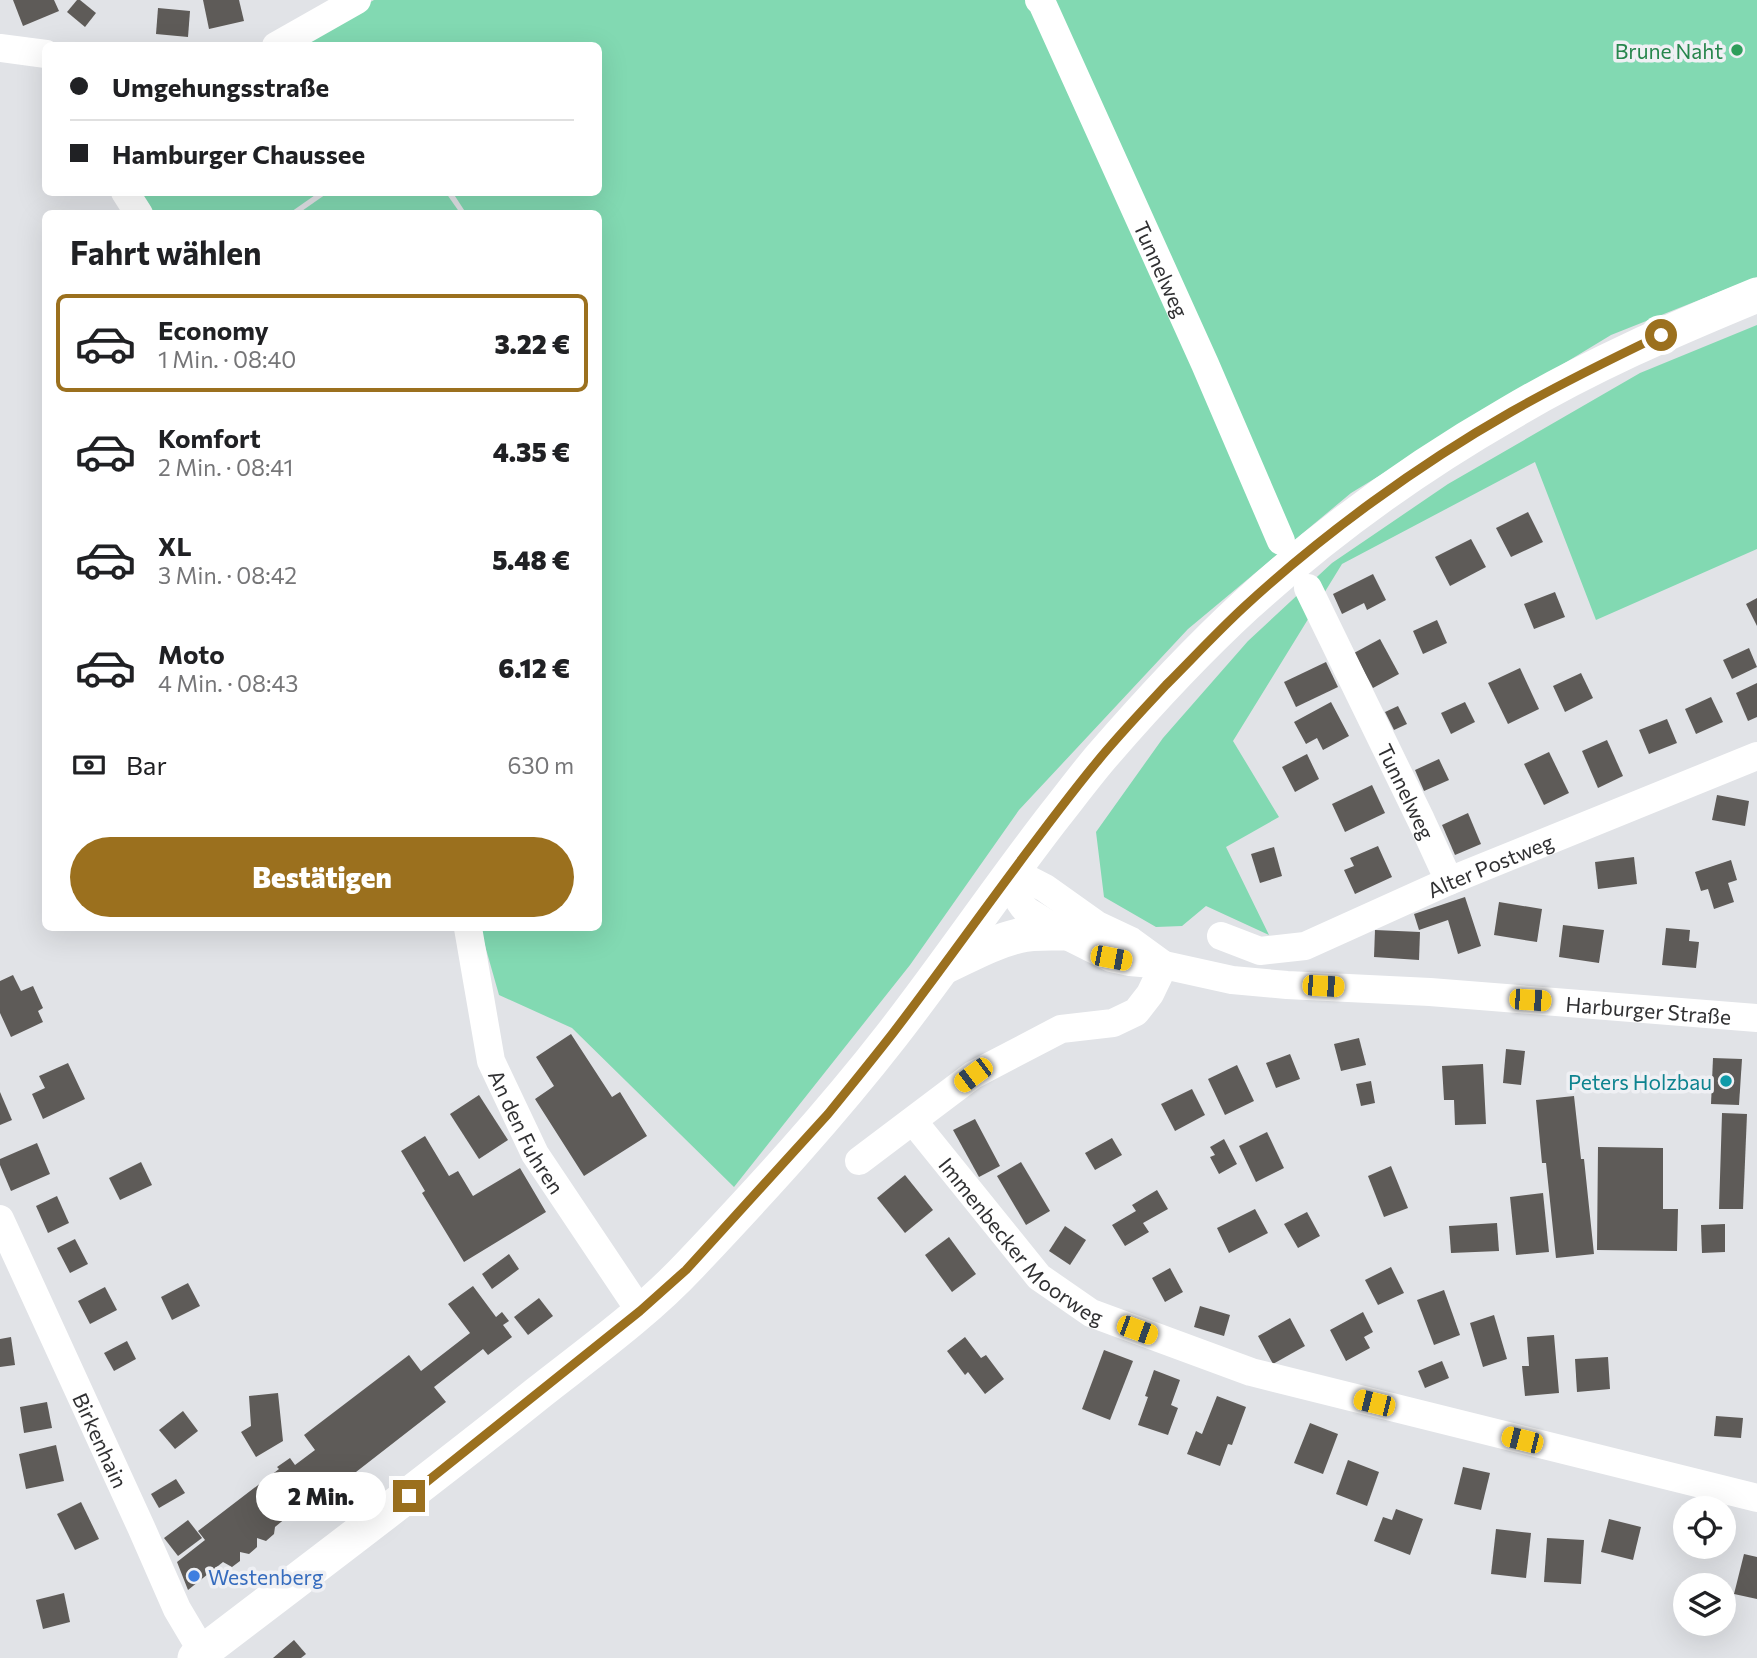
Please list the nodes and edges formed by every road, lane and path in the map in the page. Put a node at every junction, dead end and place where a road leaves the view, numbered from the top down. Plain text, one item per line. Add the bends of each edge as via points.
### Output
1 (357, 0) edge
2 (1038, 0) edge
3 (283, 42) edge
4 (0, 48) edge
5 (41, 59) edge
6 (1757, 295) edge
7 (1281, 541) dead end
8 (1308, 588) dead end
9 (1757, 757) edge
10 (1012, 871) junction
11 (1449, 881) junction
12 (469, 931) edge
13 (1063, 933) junction
14 (1221, 936) dead end
15 (1164, 965) junction
16 (941, 968) junction
17 (1757, 1018) edge
18 (913, 1121) junction
19 (859, 1161) dead end
20 (0, 1219) edge
21 (640, 1311) junction
22 (1757, 1498) edge
23 (201, 1656) edge

1 - 3 street
2 - 7 street, Tunnelweg via 1200,351
4 - 5 street
6 - 10 main road via 1578,375 1446,452 1357,514 1256,597 1192,659 1097,761
8 - 11 street, Tunnelweg
9 - 11 street, Alter Postweg
10 - 13 street, Harburger Straße via 1022,905
10 - 15 street, Harburger Straße
10 - 16 main road
11 - 14 street, Alter Postweg via 1305,946 1260,951
12 - 21 street, An den Fuhren via 491,1061 535,1154
13 - 15 street, Harburger Straße via 1111,958
13 - 16 main road via 1017,936
15 - 17 street, Harburger Straße via 1232,980 1287,985
15 - 18 street via 1136,1012 1113,1023 1061,1029 973,1075
16 - 21 main road via 828,1114 686,1270
18 - 19 street
18 - 22 street, Immenbecker Moorweg via 1039,1277 1091,1313 1251,1372
20 - 23 street, Birkenhain
21 - 23 main road

